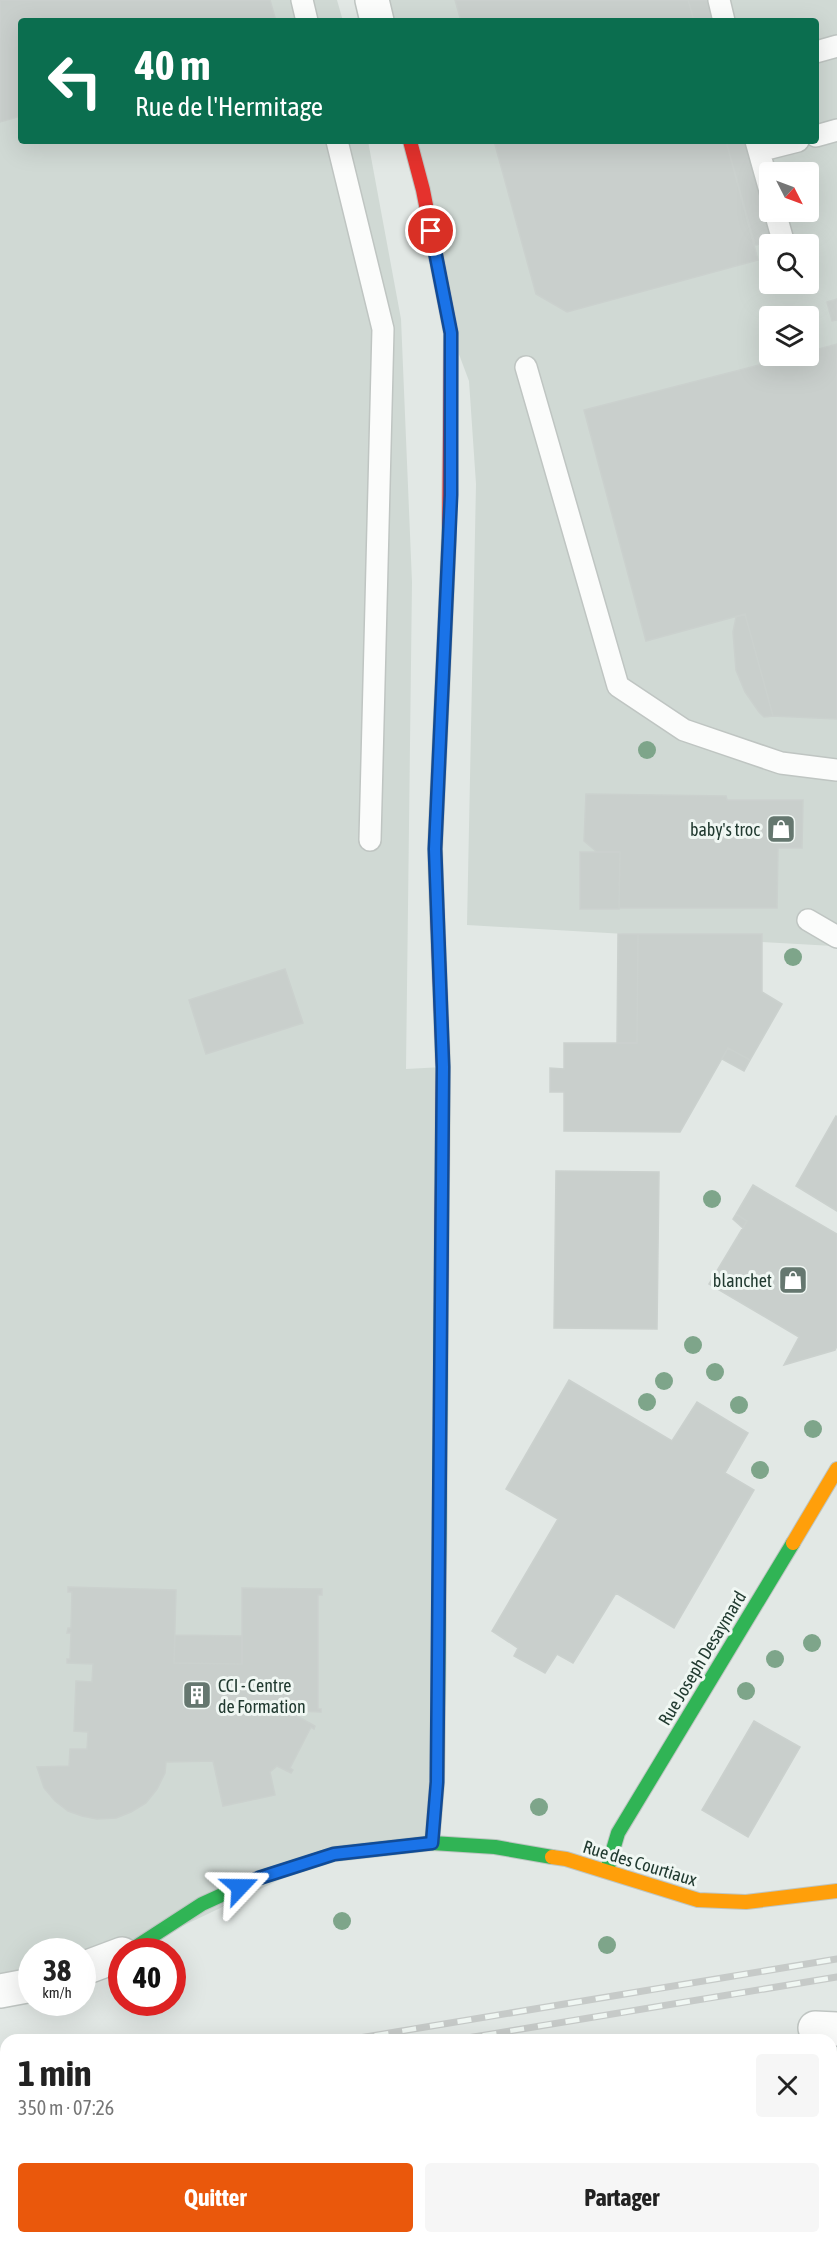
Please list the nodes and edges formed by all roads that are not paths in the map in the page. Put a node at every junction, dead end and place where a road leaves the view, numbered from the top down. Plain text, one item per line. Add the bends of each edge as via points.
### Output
1 (302, 0) edge
2 (372, 0) edge
3 (719, 0) edge
4 (306, 18) edge
5 (376, 18) edge
6 (723, 18) edge
7 (837, 46) edge
8 (819, 51) edge
9 (837, 130) edge
10 (819, 135) edge
11 (337, 144) edge
12 (411, 144) edge
13 (774, 144) edge
14 (758, 146) edge
15 (762, 162) edge
16 (526, 367) dead end
17 (837, 770) edge
18 (370, 840) dead end
19 (808, 920) dead end
20 (837, 937) edge
21 (837, 1468) edge
22 (432, 1843) junction
23 (607, 1870) junction
24 (837, 1891) edge
25 (150, 1938) edge
26 (18, 1988) edge
27 (0, 1991) edge

1 - 4 lane
2 - 5 street
3 - 6 lane
7 - 8 lane
9 - 10 lane
11 - 18 lane via 383,328
12 - 22 street via 451,333 451,495 435,849 443,1079 437,1782
13 - 14 lane
14 - 15 lane
16 - 17 lane via 618,686 684,730 781,763
19 - 20 lane
21 - 23 street, Rue Joseph Desaymard via 618,1833
22 - 23 street, Rue des Courtiaux via 495,1848
22 - 25 street, Rue des Courtiaux via 334,1854 259,1878 202,1905
23 - 24 street, Rue des Courtiaux via 698,1900 746,1902
26 - 27 street

